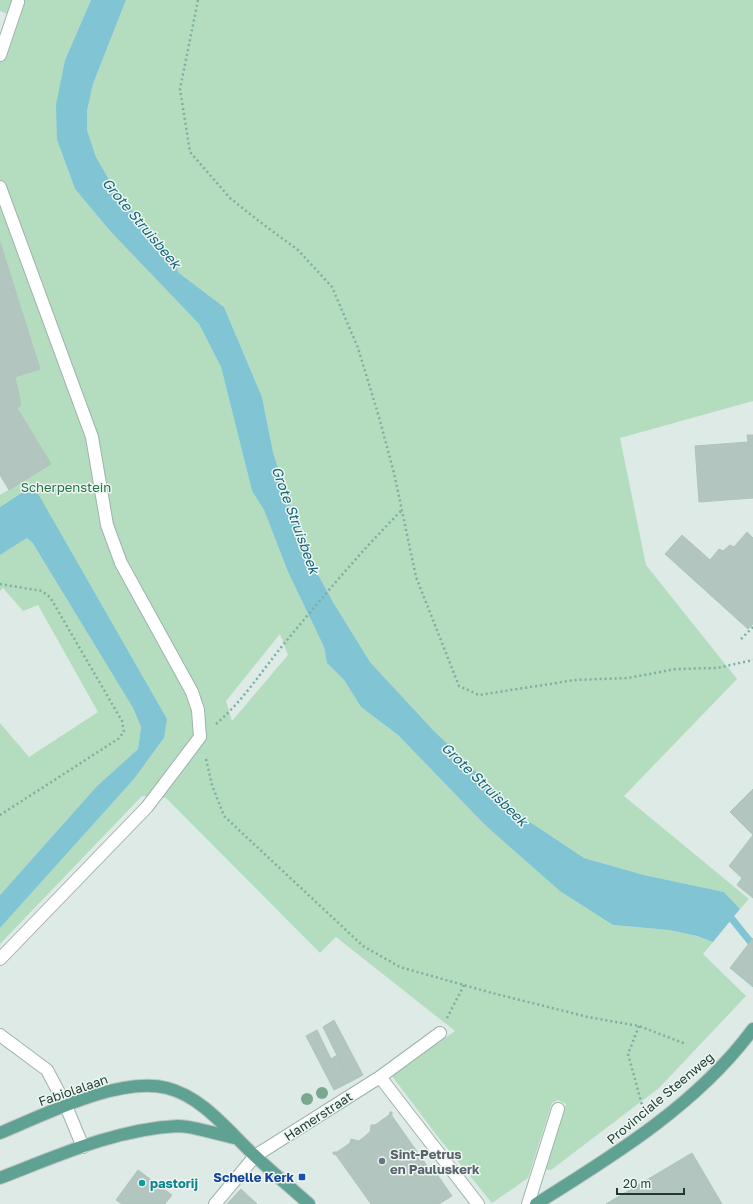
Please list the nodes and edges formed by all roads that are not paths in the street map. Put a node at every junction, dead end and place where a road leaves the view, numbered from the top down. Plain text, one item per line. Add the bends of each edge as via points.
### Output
1 (18, 2) dead end
2 (0, 55) edge
3 (0, 188) edge
4 (0, 959) edge
5 (753, 1029) edge
6 (440, 1033) road end
7 (0, 1035) edge
8 (380, 1076) junction
9 (66, 1106) junction
10 (558, 1109) dead end
11 (0, 1133) edge
12 (236, 1138) junction
13 (83, 1147) junction
14 (255, 1156) junction
15 (0, 1178) edge
16 (215, 1204) edge
17 (309, 1204) edge
18 (478, 1204) edge
19 (528, 1204) edge
20 (536, 1204) edge

1 - 2 street
3 - 4 street via 92,437 107,526 121,563 192,692 198,710 200,738 147,807
5 - 20 main road, Provinciale Steenweg via 707,1081 649,1130 614,1156
6 - 8 street, Hamerstraat
7 - 9 street via 47,1070
8 - 14 street, Hamerstraat
8 - 18 street
9 - 11 main road, Fabiolalaan
9 - 12 main road, Fabiolalaan via 104,1092 135,1086 167,1088 198,1102
9 - 13 street
10 - 19 street
12 - 13 main road via 180,1126 127,1133
12 - 14 main road, Fabiolalaan
13 - 15 main road
14 - 16 street, Hamerstraat
14 - 17 main road, Fabiolalaan

